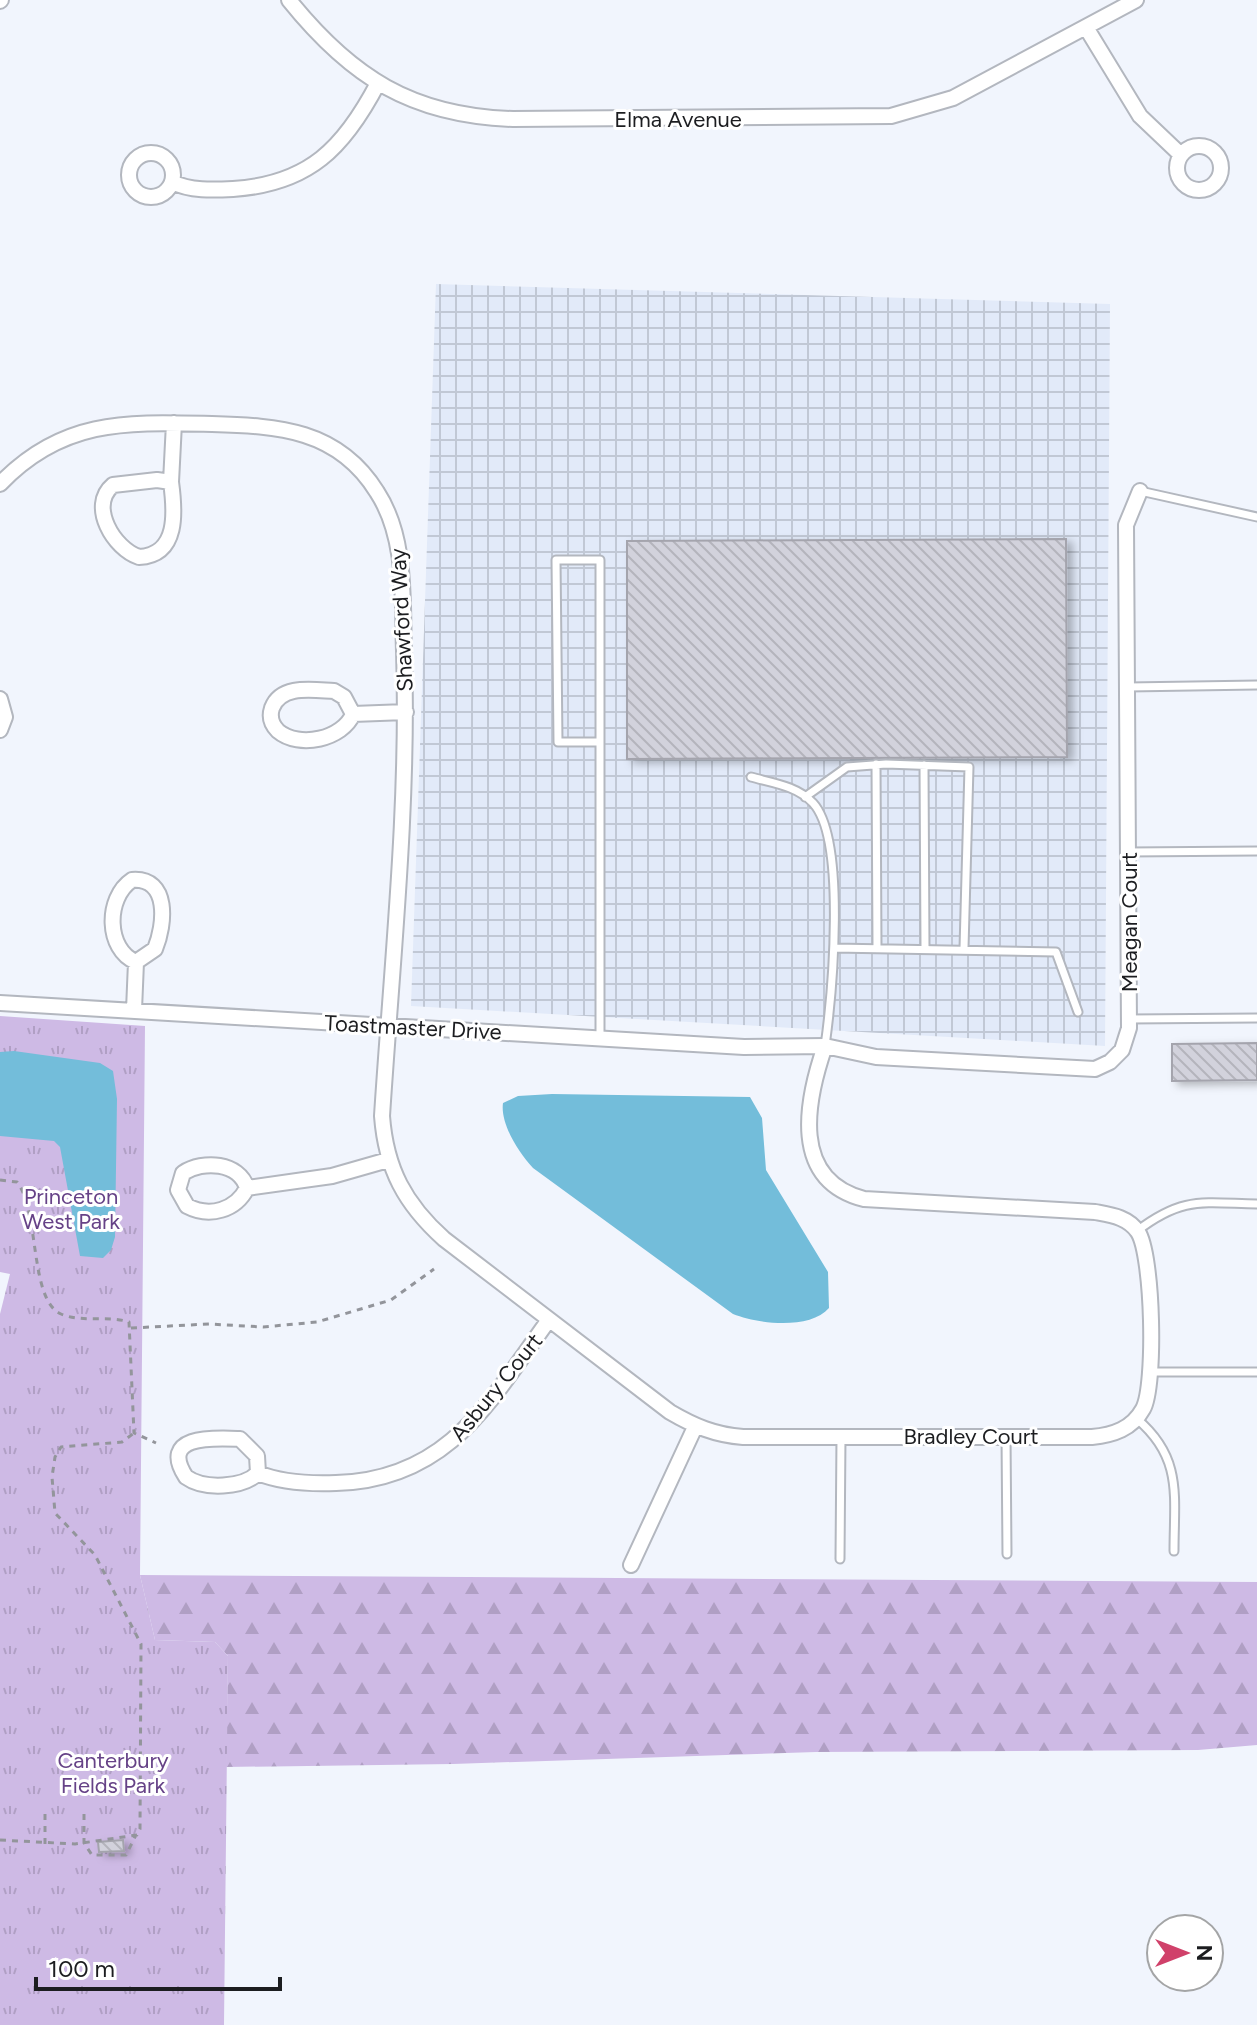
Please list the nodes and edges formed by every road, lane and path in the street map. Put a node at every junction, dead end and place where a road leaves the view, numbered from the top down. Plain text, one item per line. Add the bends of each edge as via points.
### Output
1 (290, 0) edge
2 (1136, 0) edge
3 (1087, 29) junction
4 (378, 83) junction
5 (1181, 155) dead end
6 (172, 182) dead end
7 (174, 423) junction
8 (1, 480) edge
9 (171, 482) junction
10 (1140, 491) joint
11 (1257, 517) edge
12 (1257, 685) edge
13 (1128, 687) junction
14 (0, 699) edge
15 (406, 712) junction
16 (353, 714) junction
17 (0, 730) edge
18 (600, 742) junction
19 (876, 764) junction
20 (924, 765) junction
21 (751, 777) dead end
22 (805, 797) junction
23 (1257, 851) edge
24 (1128, 852) junction
25 (877, 947) junction
26 (834, 948) junction
27 (925, 948) junction
28 (964, 948) junction
29 (136, 962) junction
30 (0, 1003) edge
31 (134, 1010) junction
32 (1078, 1012) dead end
33 (1257, 1018) edge
34 (1129, 1019) junction
35 (389, 1025) junction
36 (600, 1038) junction
37 (825, 1046) junction
38 (388, 1160) junction
39 (0, 1180) edge
40 (247, 1188) junction
41 (1257, 1204) edge
42 (1137, 1231) junction
43 (434, 1269) dead end
44 (548, 1321) junction
45 (131, 1328) junction
46 (1149, 1372) junction
47 (1257, 1372) edge
48 (1137, 1419) junction
49 (695, 1427) junction
50 (134, 1433) junction
51 (1006, 1436) junction
52 (841, 1437) junction
53 (156, 1443) dead end
54 (258, 1473) junction
55 (1174, 1551) dead end
56 (1007, 1554) dead end
57 (840, 1559) dead end
58 (631, 1565) dead end
59 (45, 1814) dead end
60 (84, 1814) dead end
61 (137, 1835) junction
62 (0, 1840) edge
63 (84, 1843) junction
64 (45, 1844) junction

1 - 4 street, Elma Avenue via 332,50
2 - 3 street, Elma Avenue
3 - 4 street, Elma Avenue via 953,98 891,116 481,118 426,105
3 - 5 street via 1140,116
4 - 6 street via 344,139 287,179 226,190
7 - 8 street, Shawford Way via 90,428 47,447
7 - 9 street
7 - 15 street, Shawford Way via 301,431 343,456 377,490 400,558
9 - 9 street via 124,482 113,485 103,498 104,517 130,554 148,557 169,539 174,523
10 - 11 lane
10 - 13 street, Meagan Court via 1126,525
12 - 13 lane
13 - 24 street, Meagan Court
14 - 17 street via 5,717
15 - 16 street
15 - 35 street, Shawford Way
16 - 16 street via 334,691 308,690 279,697 270,714 279,731 291,737 323,738 336,737
18 - 18 lane via 600,560 556,560 558,742
18 - 36 lane
19 - 20 lane
19 - 22 lane via 847,767
19 - 25 lane
20 - 27 lane
20 - 28 lane via 969,767
21 - 22 lane via 790,787
22 - 26 lane via 814,804 828,835
23 - 24 lane
24 - 34 street, Meagan Court
25 - 26 lane
25 - 27 lane
26 - 37 lane
27 - 28 lane
28 - 32 lane via 1056,952
29 - 29 street via 155,949 162,911 154,885 140,879 120,890 115,914 116,946
29 - 31 street
30 - 31 street, Toastmaster Drive
31 - 35 street, Toastmaster Drive
33 - 34 lane
34 - 37 street, Meagan Court via 1122,1050 1095,1069 876,1057
35 - 36 street, Toastmaster Drive
35 - 38 street, Bradley Court via 382,1116
36 - 37 street, Toastmaster Drive
37 - 42 street via 813,1079 810,1141 817,1165 835,1187 872,1200 1095,1212 1116,1216
38 - 40 street via 332,1176
38 - 44 street, Bradley Court via 401,1191 421,1218
39 - 45 path via 17,1182 26,1195 43,1289 54,1309 70,1316 124,1320
40 - 40 street via 233,1205 213,1211 187,1206 178,1190 183,1173 214,1166 229,1167
41 - 42 lane via 1171,1207
42 - 46 street via 1150,1273
43 - 45 path via 391,1300 317,1322
44 - 49 street, Bradley Court
44 - 54 street, Asbury Court via 466,1429 418,1465 359,1482 301,1483
45 - 50 path
46 - 47 lane
46 - 48 street via 1145,1407
48 - 51 street, Bradley Court via 1106,1436
48 - 55 lane via 1161,1443 1172,1465
49 - 52 street, Bradley Court via 732,1436
49 - 58 street
50 - 53 path
50 - 61 path via 122,1442 61,1447 55,1457 52,1496 55,1513 95,1555 141,1644 143,1806
51 - 52 street, Bradley Court
51 - 56 lane
52 - 57 lane
54 - 54 street, Asbury Court via 239,1484 193,1482 182,1471 180,1456 193,1440 240,1439 257,1456
59 - 64 path
60 - 63 path
61 - 63 path
61 - 63 path via 126,1855 115,1857 92,1855
62 - 64 path
63 - 64 path

